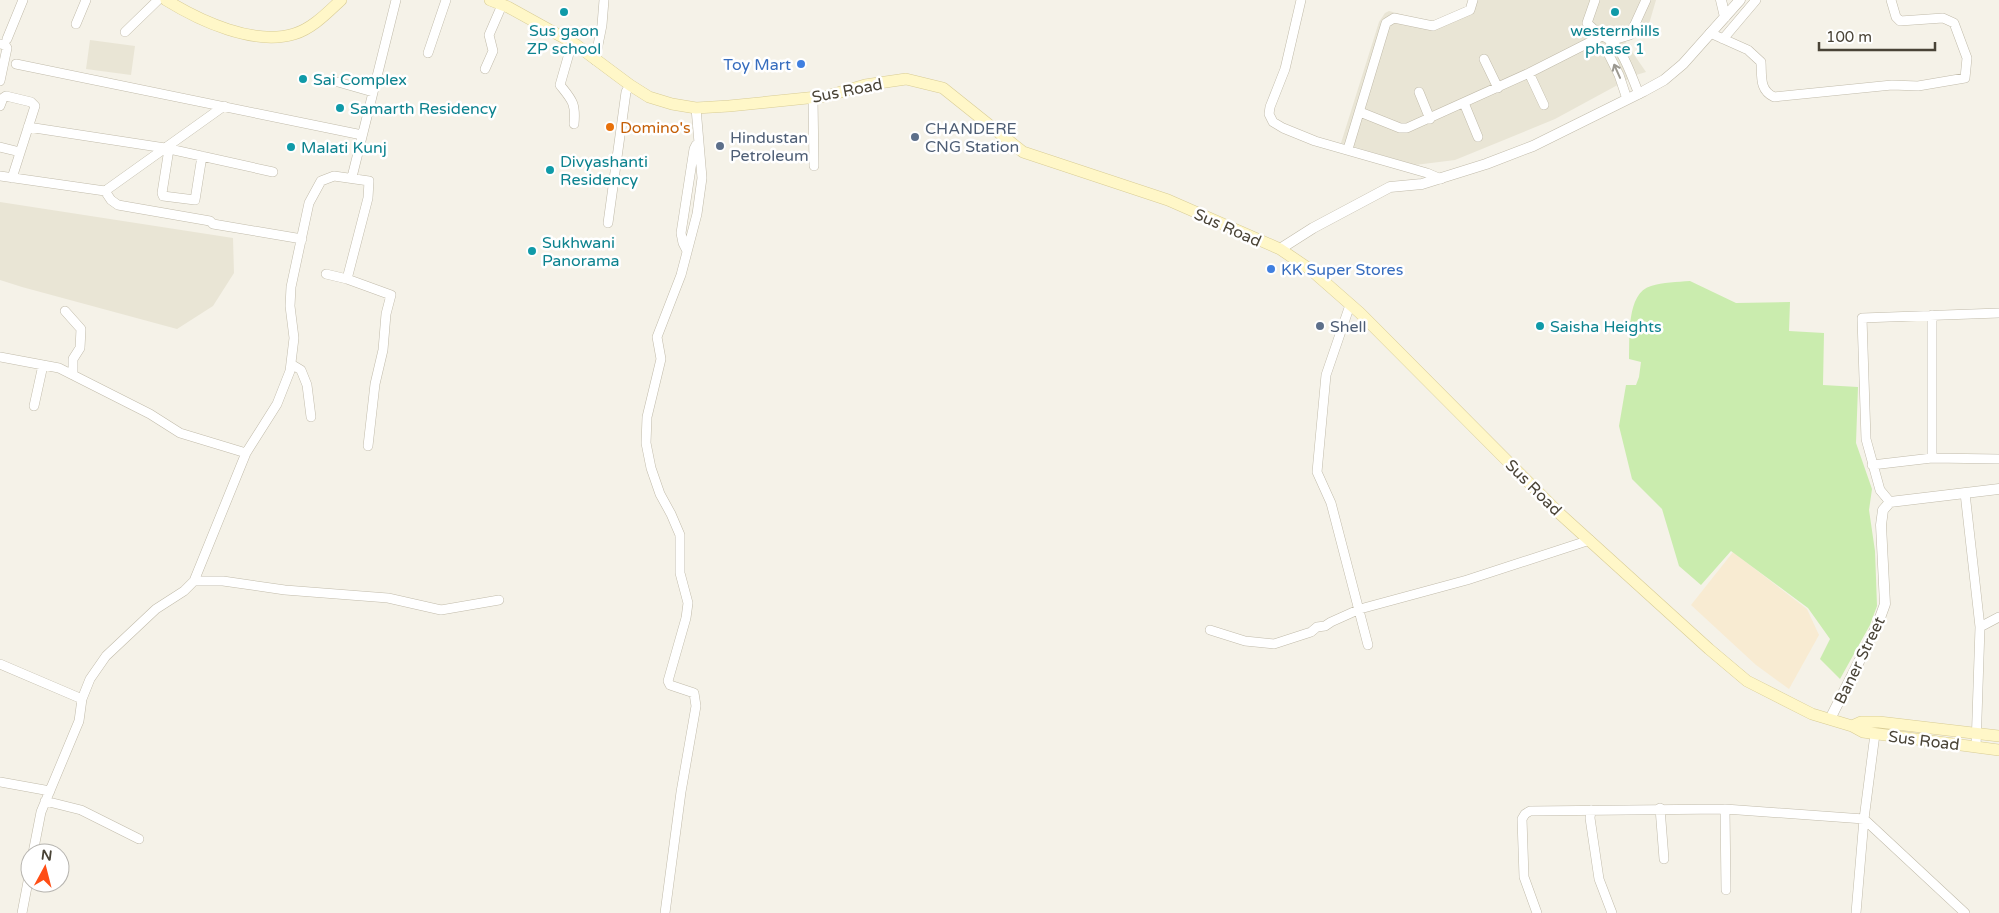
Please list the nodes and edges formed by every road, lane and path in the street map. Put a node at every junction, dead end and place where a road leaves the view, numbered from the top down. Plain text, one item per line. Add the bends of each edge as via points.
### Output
1 (23, 0) edge
2 (86, 0) edge
3 (158, 0) edge
4 (166, 0) edge
5 (341, 0) edge
6 (396, 0) edge
7 (446, 0) edge
8 (604, 0) edge
9 (1301, 0) edge
10 (1473, 0) edge
11 (1595, 0) edge
12 (1646, 0) edge
13 (1721, 0) edge
14 (1740, 0) edge
15 (1756, 0) edge
16 (1891, 0) edge
17 (494, 1) edge
18 (1725, 17) junction
19 (76, 24) dead end
20 (124, 32) dead end
21 (1710, 33) junction
22 (1601, 36) junction
23 (1723, 39) junction
24 (3, 41) edge
25 (572, 42) junction
26 (1610, 42) junction
27 (428, 53) dead end
28 (1484, 59) dead end
29 (595, 60) junction
30 (16, 64) dead end
31 (486, 69) dead end
32 (1529, 73) junction
33 (0, 81) edge
34 (338, 82) dead end
35 (630, 85) junction
36 (1498, 88) junction
37 (373, 92) junction
38 (1419, 92) dead end
39 (1639, 94) junction
40 (813, 98) junction
41 (1627, 99) junction
42 (1464, 103) junction
43 (1544, 105) dead end
44 (0, 106) edge
45 (224, 106) junction
46 (696, 108) junction
47 (1360, 112) junction
48 (1430, 119) junction
49 (574, 124) dead end
50 (28, 127) junction
51 (362, 135) junction
52 (1478, 137) dead end
53 (0, 147) edge
54 (1348, 149) junction
55 (167, 150) junction
56 (20, 152) junction
57 (202, 158) junction
58 (814, 166) dead end
59 (273, 172) dead end
60 (0, 176) edge
61 (352, 177) junction
62 (12, 178) junction
63 (1441, 179) junction
64 (105, 191) junction
65 (608, 223) dead end
66 (302, 239) junction
67 (1280, 249) junction
68 (326, 274) dead end
69 (347, 279) junction
70 (1350, 305) junction
71 (65, 311) dead end
72 (1999, 313) edge
73 (1932, 315) junction
74 (0, 357) edge
75 (291, 364) junction
76 (43, 365) junction
77 (73, 375) junction
78 (34, 406) dead end
79 (311, 417) dead end
80 (368, 446) dead end
81 (246, 453) junction
82 (1932, 458) junction
83 (1999, 459) edge
84 (1872, 464) junction
85 (1999, 488) edge
86 (1965, 493) junction
87 (1890, 502) junction
88 (1590, 540) junction
89 (194, 581) junction
90 (499, 600) dead end
91 (1360, 609) junction
92 (1999, 617) edge
93 (1980, 628) junction
94 (1210, 630) dead end
95 (1368, 645) dead end
96 (0, 664) edge
97 (82, 699) junction
98 (1830, 719) junction
99 (1852, 726) junction
100 (1977, 733) junction
101 (1875, 734) junction
102 (1999, 736) edge
103 (1976, 746) junction
104 (1999, 750) edge
105 (0, 782) edge
106 (50, 790) junction
107 (45, 801) junction
108 (1660, 808) junction
109 (1725, 808) junction
110 (1591, 810) junction
111 (1864, 819) junction
112 (139, 838) dead end
113 (35, 843) edge
114 (1664, 860) dead end
115 (1726, 890) dead end
116 (26, 893) edge
117 (22, 913) edge
118 (664, 913) edge
119 (1537, 913) edge
120 (1612, 913) edge
121 (1856, 913) edge
122 (1965, 913) edge

1 - 24 street
2 - 19 street
3 - 20 street
4 - 5 main road via 212,24 270,37 295,34 319,20
6 - 37 street
7 - 27 street
8 - 29 street
9 - 54 street via 1285,69 1273,95 1269,114 1283,128
10 - 47 street via 1469,11 1434,26 1402,19 1389,20
11 - 22 street via 1587,23
12 - 26 street via 1630,35
13 - 18 street
14 - 18 street
15 - 23 street
16 - 23 street via 1900,20 1943,18 1954,23 1967,58 1965,78 1918,86 1892,85 1774,97 1762,85 1762,62 1748,50
17 - 25 main road, Sus Road
17 - 31 street via 489,35 493,51
18 - 21 street
21 - 23 street
21 - 39 street via 1683,64 1664,80
22 - 26 street
22 - 32 street
24 - 33 street via 7,48
25 - 29 main road, Sus Road
25 - 49 street via 560,84 573,101
26 - 39 street via 1619,49
41 -> 26 street via 1608,53
28 - 36 street
29 - 35 main road, Sus Road
30 - 45 street
32 - 36 street
32 - 43 street
34 - 37 street
35 - 46 main road, Sus Road via 649,96
35 - 65 street via 626,92
36 - 42 street
37 - 51 street
38 - 48 street
39 - 41 street
40 - 46 main road, Sus Road
40 - 58 street
40 - 67 main road, Sus Road via 864,84 906,79 943,88 1024,152 1168,200
41 - 63 street via 1533,146
42 - 48 street
42 - 52 street
44 - 50 street via 6,96 34,103
45 - 51 street
45 - 55 street
46 - 118 street via 702,178 698,214 681,275 657,337 661,360 647,417 646,443 651,468 680,535 680,573 688,603 668,681 673,687 694,693 696,706
47 - 48 street via 1404,129
47 - 54 street
50 - 55 street
50 - 56 street
51 - 61 street
53 - 56 street
54 - 63 street
55 - 57 street
55 - 57 street via 163,196 194,200
55 - 64 street
56 - 62 street
57 - 59 street
60 - 62 street
61 - 66 street via 334,176 321,181 309,203
61 - 69 street via 369,181 366,206
62 - 64 street
63 - 67 street via 1390,187
64 - 66 street via 118,205
66 - 75 street via 291,287 294,338
67 - 70 main road, Sus Road via 1311,270
68 - 69 street
69 - 80 street via 391,295
70 - 88 main road, Sus Road
70 - 91 street via 1326,375 1317,472 1331,503
71 - 77 street via 81,329 80,348 73,359
72 - 73 street
73 - 82 street
73 - 84 street via 1862,318 1866,439
74 - 76 street
75 - 79 street via 301,370 307,385
75 - 81 street via 278,404
76 - 77 street via 60,368
76 - 78 street
77 - 81 street via 143,410 180,433
81 - 89 street
82 - 83 street
82 - 84 street
84 - 87 street via 1880,490
85 - 86 street
86 - 87 street
86 - 93 street
87 - 98 street, Baner Street via 1883,510 1881,526 1885,604
88 - 91 street via 1467,580
88 - 98 main road, Sus Road via 1747,681 1812,714
89 - 90 street via 388,598 441,610
89 - 97 street via 156,609 106,656 90,679
91 - 94 street via 1312,632 1274,644 1244,641
91 - 95 street
92 - 93 street
93 - 100 street
96 - 97 street
97 - 106 street via 78,721
98 - 99 main road, Sus Road
99 - 100 main road, Sus Road via 1861,722 1879,722
99 - 101 main road, Sus Road
100 - 102 main road, Sus Road
100 - 103 street
101 - 103 main road, Sus Road
101 - 111 street
103 - 104 main road, Sus Road
105 - 106 street
106 - 107 street
107 - 112 street via 81,810
107 - 113 street
108 - 109 street
108 - 110 street
108 - 114 street
109 - 111 street
109 - 115 street
110 - 119 street via 1530,811 1523,816 1524,877
110 - 120 street via 1599,879
111 - 121 street
111 - 122 street
116 - 117 street

